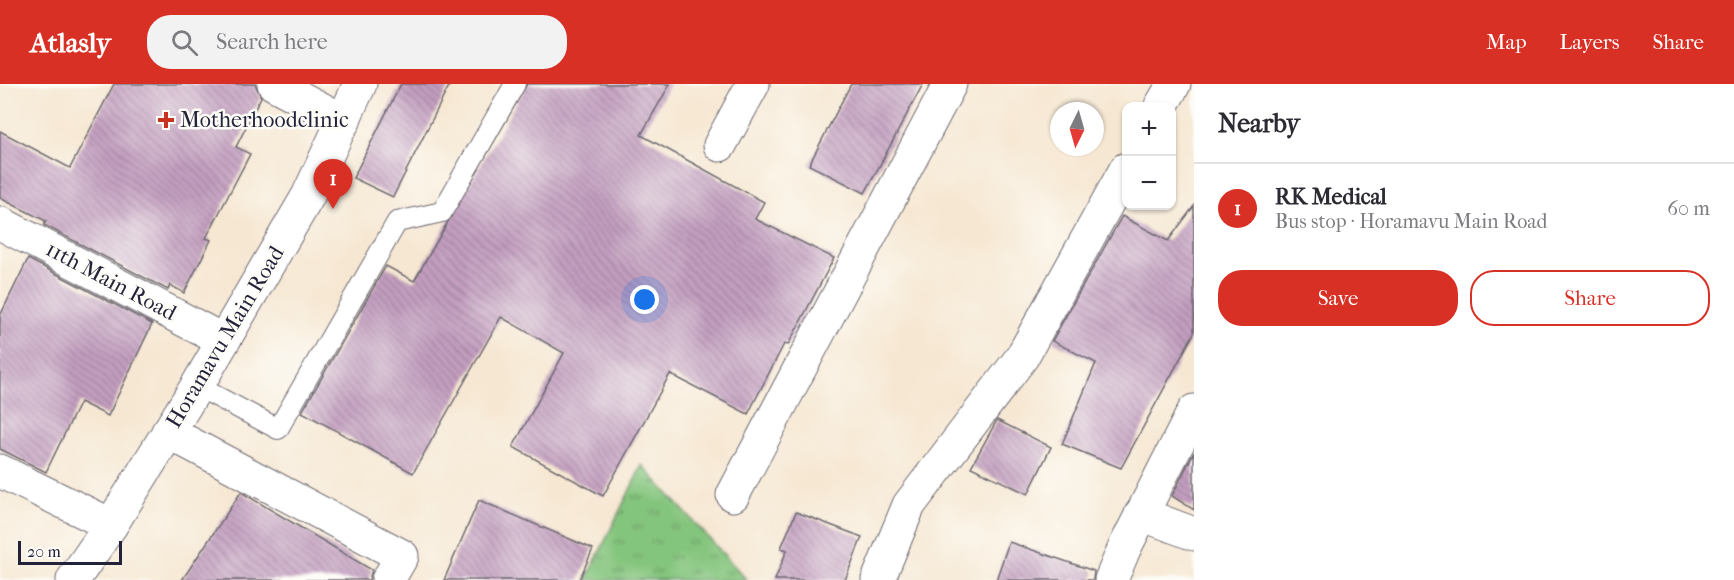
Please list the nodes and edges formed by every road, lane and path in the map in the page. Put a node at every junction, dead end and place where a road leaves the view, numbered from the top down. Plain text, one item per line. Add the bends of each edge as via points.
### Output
1 (274, 84) edge
2 (360, 84) edge
3 (515, 84) edge
4 (753, 84) edge
5 (950, 84) edge
6 (1174, 84) edge
7 (1163, 102) edge
8 (344, 121) junction
9 (720, 145) dead end
10 (1122, 176) edge
11 (0, 223) edge
12 (222, 340) junction
13 (197, 386) junction
14 (1194, 411) edge
15 (168, 432) junction
16 (0, 471) edge
17 (733, 495) dead end
18 (1141, 514) junction
19 (111, 525) junction
20 (1194, 534) edge
21 (73, 580) edge
22 (388, 580) edge
23 (878, 580) edge
24 (1111, 580) edge

1 - 8 street
2 - 8 street, Horamavu Main Road
3 - 13 lane via 442,212 397,222 278,429
4 - 9 street
5 - 17 street
6 - 7 street
8 - 12 street, Horamavu Main Road via 308,196
10 - 23 street via 1022,357 909,505
11 - 12 street, 11th Main Road
12 - 13 street, Horamavu Main Road
13 - 15 street, Horamavu Main Road
14 - 18 street
15 - 19 street, Horamavu Main Road
15 - 22 street via 402,556
16 - 19 street
18 - 20 street
18 - 24 street
19 - 21 street, Horamavu Main Road

